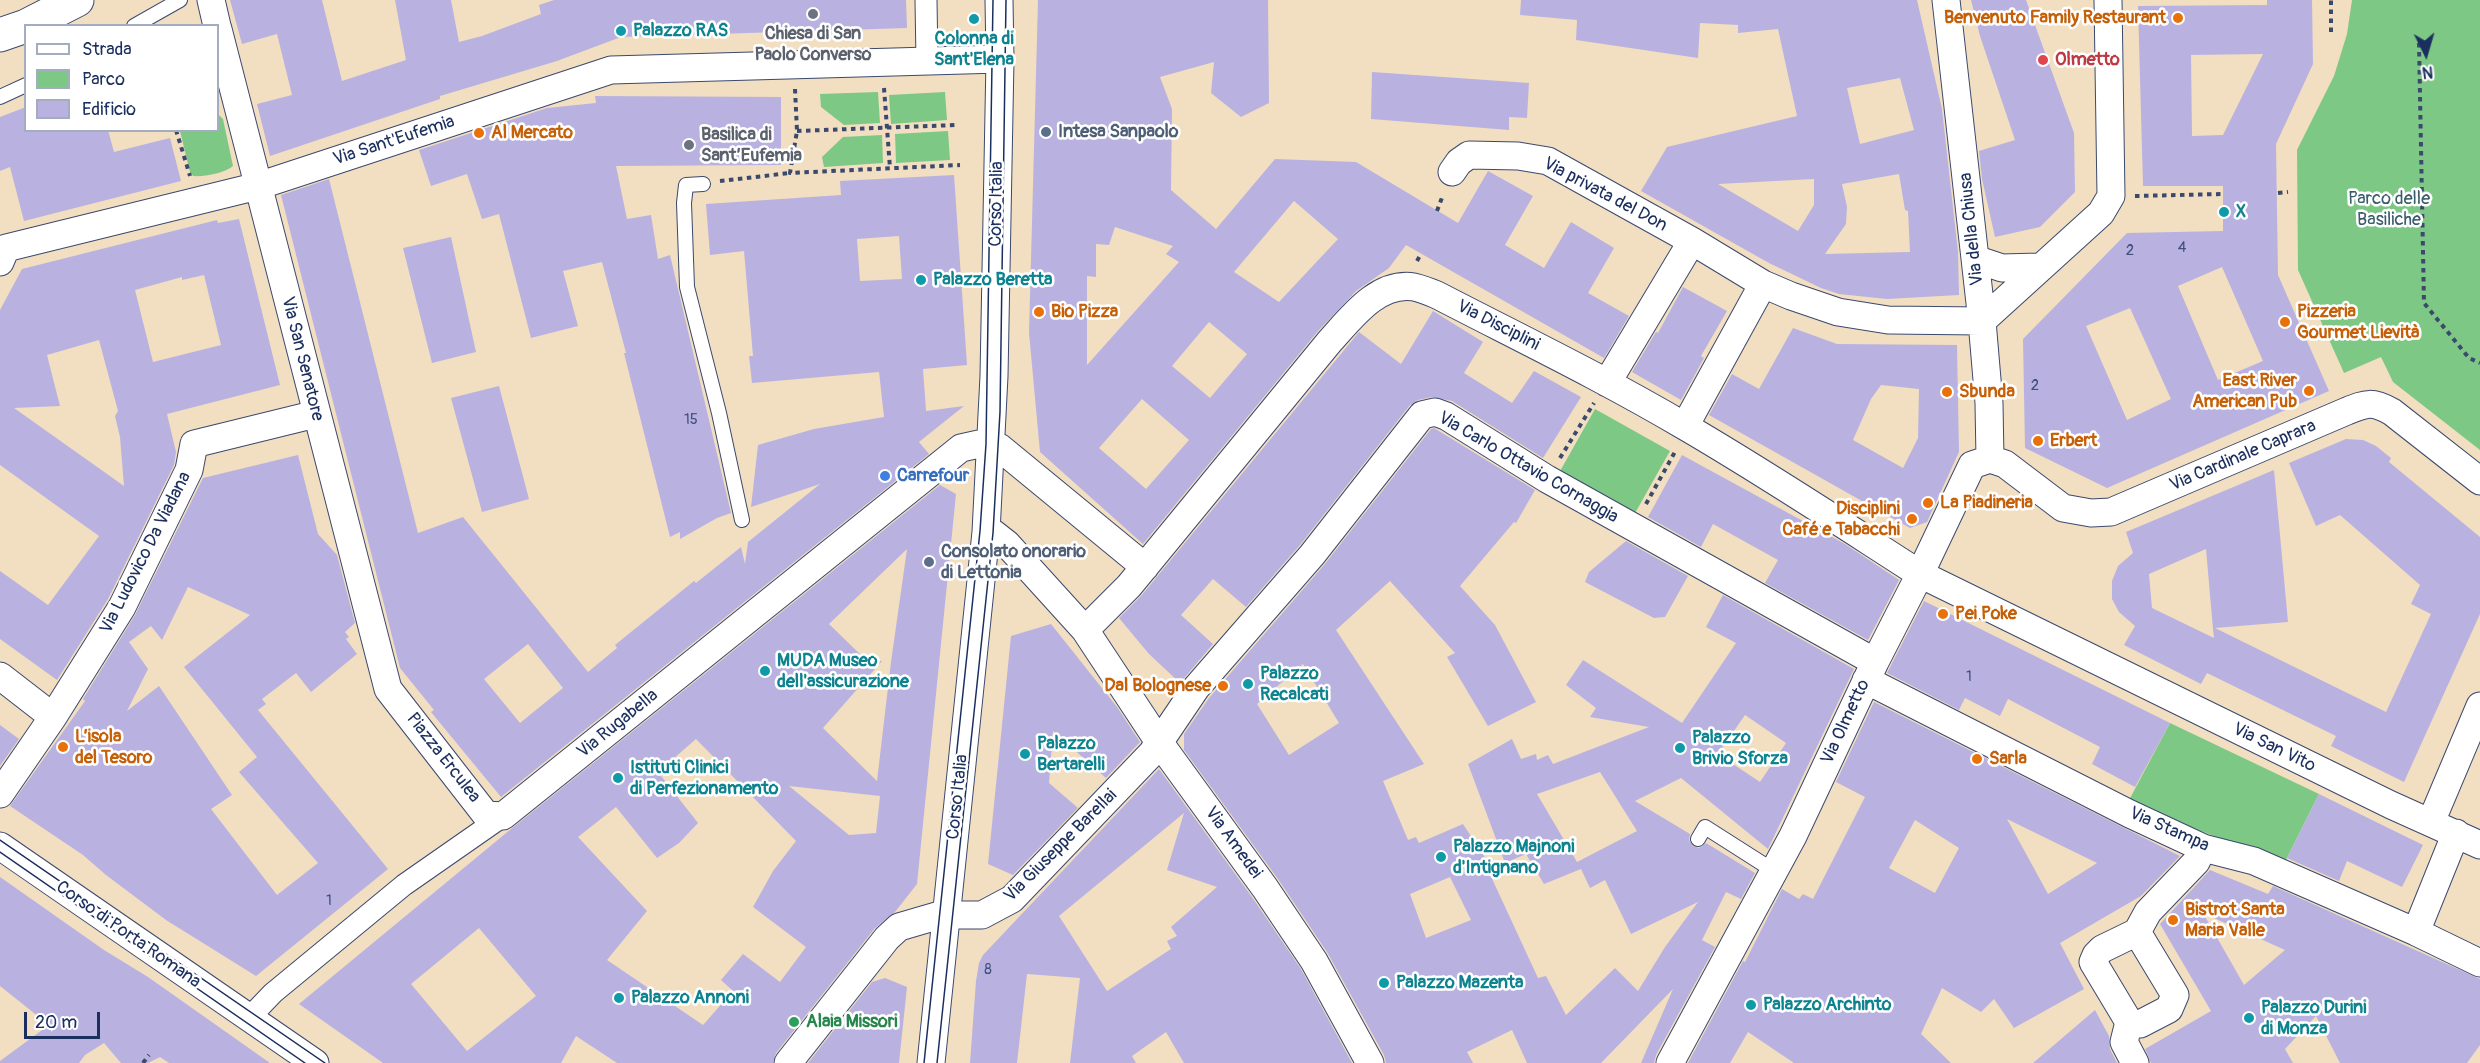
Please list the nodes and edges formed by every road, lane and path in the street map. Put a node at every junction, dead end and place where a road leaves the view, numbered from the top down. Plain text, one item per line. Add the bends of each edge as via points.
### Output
1 (77, 0) edge
2 (180, 0) edge
3 (211, 0) edge
4 (926, 0) edge
5 (999, 0) edge
6 (1946, 0) edge
7 (2108, 0) edge
8 (2331, 0) edge
9 (30, 24) edge
10 (138, 24) edge
11 (216, 24) edge
12 (24, 27) edge
13 (2331, 32) dead end
14 (0, 35) edge
15 (219, 35) edge
16 (2419, 43) dead end
17 (1000, 59) junction
18 (927, 61) junction
19 (790, 77) junction
20 (24, 86) edge
21 (884, 86) dead end
22 (0, 97) edge
23 (956, 125) dead end
24 (887, 127) junction
25 (797, 131) junction
26 (177, 132) edge
27 (960, 165) dead end
28 (890, 168) junction
29 (790, 172) junction
30 (1452, 172) dead end
31 (192, 182) dead end
32 (703, 184) joint
33 (258, 186) junction
34 (2288, 192) dead end
35 (2278, 193) dead end
36 (2223, 194) dead end
37 (2132, 196) dead end
38 (1692, 241) junction
39 (1421, 254) dead end
40 (3, 255) edge
41 (1975, 259) junction
42 (1417, 261) dead end
43 (2039, 267) junction
44 (1763, 284) junction
45 (1982, 321) junction
46 (2480, 363) edge
47 (1607, 383) junction
48 (316, 414) junction
49 (1682, 437) junction
50 (1570, 442) dead end
51 (992, 445) junction
52 (1990, 459) junction
53 (2480, 481) edge
54 (1641, 514) dead end
55 (741, 520) dead end
56 (986, 532) junction
57 (1145, 567) junction
58 (1920, 574) junction
59 (1085, 630) junction
60 (1870, 671) junction
61 (0, 676) edge
62 (388, 689) joint
63 (2480, 706) edge
64 (53, 717) junction
65 (1159, 742) junction
66 (0, 794) edge
67 (503, 816) junction
68 (2431, 822) junction
69 (1698, 839) dead end
70 (2468, 839) edge
71 (0, 846) edge
72 (2203, 848) junction
73 (1774, 871) junction
74 (946, 916) junction
75 (2137, 932) junction
76 (2416, 932) junction
77 (2477, 953) edge
78 (249, 1018) junction
79 (2128, 1022) junction
80 (149, 1055) dead end
81 (143, 1063) edge
82 (315, 1063) edge
83 (788, 1063) edge
84 (931, 1063) edge
85 (1370, 1063) edge
86 (1670, 1063) edge
87 (2135, 1063) edge

1 - 9 street
2 - 10 lane
3 - 11 street, Via San Senatore
4 - 18 street
5 - 17 street, Corso Italia
6 - 41 street, Via della Chiusa
7 - 43 street via 2111,196 2101,213
8 - 13 path
12 - 14 street
15 - 33 street, Via San Senatore
16 - 46 path via 2424,303 2469,358
17 - 18 street, Via Sant'Eufemia
17 - 51 street, Corso Italia
18 - 19 street, Via Sant'Eufemia
19 - 25 path
19 - 33 street, Via Sant'Eufemia via 611,70
20 - 22 lane
21 - 24 path
23 - 24 path
24 - 25 path
24 - 28 path
25 - 29 path
26 - 31 path
27 - 28 path
28 - 29 path
29 - 32 path
30 - 38 street, Via privata del Don via 1468,155 1548,161
32 - 55 lane via 686,185 687,287
33 - 40 street, Via Sant'Eufemia
33 - 48 street, Via San Senatore
34 - 35 path
36 - 37 path
38 - 44 street, Via privata del Don
38 - 47 street
39 - 42 path
41 - 43 street via 2002,268
41 - 45 street, Via della Chiusa
43 - 45 street
44 - 45 street, Via privata del Don via 1838,312 1888,320
44 - 49 street
45 - 52 street, Via della Chiusa
47 - 49 street, Via Disciplini
47 - 50 path
47 - 57 street, Via Disciplini via 1437,295 1412,287 1384,291 1364,304 1330,341
48 - 62 street, Via San Senatore
48 - 64 street, Via Ludovico Da Viadana via 194,444 189,470 122,607
49 - 54 path
49 - 58 street, Via Disciplini via 1881,547
51 - 56 street, Corso Italia
51 - 57 street via 1018,461
51 - 67 street, Via Rugabella via 961,448
52 - 53 street, Via Cardinale Caprara via 2005,464 2063,508 2110,512 2347,411 2377,403
52 - 58 street, Via Olmetto via 1972,465
56 - 59 street, Via Amedei via 1007,544
56 - 74 street, Corso Italia
57 - 59 street, Via Disciplini
58 - 60 street, Via Olmetto
58 - 68 street, Via San Vito via 2391,806
59 - 65 street, Via Amedei
60 - 65 street, Via Carlo Ottavio Cornaggia via 1528,471 1435,412 1422,415 1312,555 1196,688
60 - 72 street, Via Stampa via 2130,814
60 - 73 street, Via Olmetto
61 - 64 street
62 - 67 street, Piazza Erculea via 486,814
63 - 68 street
64 - 66 street, Via Ludovico Da Viadana
65 - 74 street, Via Giuseppe Barellai via 1012,899 982,915
65 - 85 street, Via Amedei via 1314,960
67 - 78 street, Via Rugabella via 404,885 273,993
68 - 70 street, Via San Vito
69 - 73 lane via 1705,827
70 - 76 street
71 - 78 street, Corso di Porta Romana
72 - 75 street via 2196,862 2148,912
72 - 76 street, Via Stampa via 2254,861
73 - 86 street, Via Olmetto
74 - 83 street, Via Giuseppe Barellai via 899,927 887,938
74 - 84 street, Corso Italia
75 - 79 street via 2102,949 2093,963
75 - 79 street via 2175,995 2169,1009 2140,1024
76 - 77 street, Via Stampa
78 - 82 street, Corso di Porta Romana
79 - 87 street via 2124,1042
80 - 81 path

